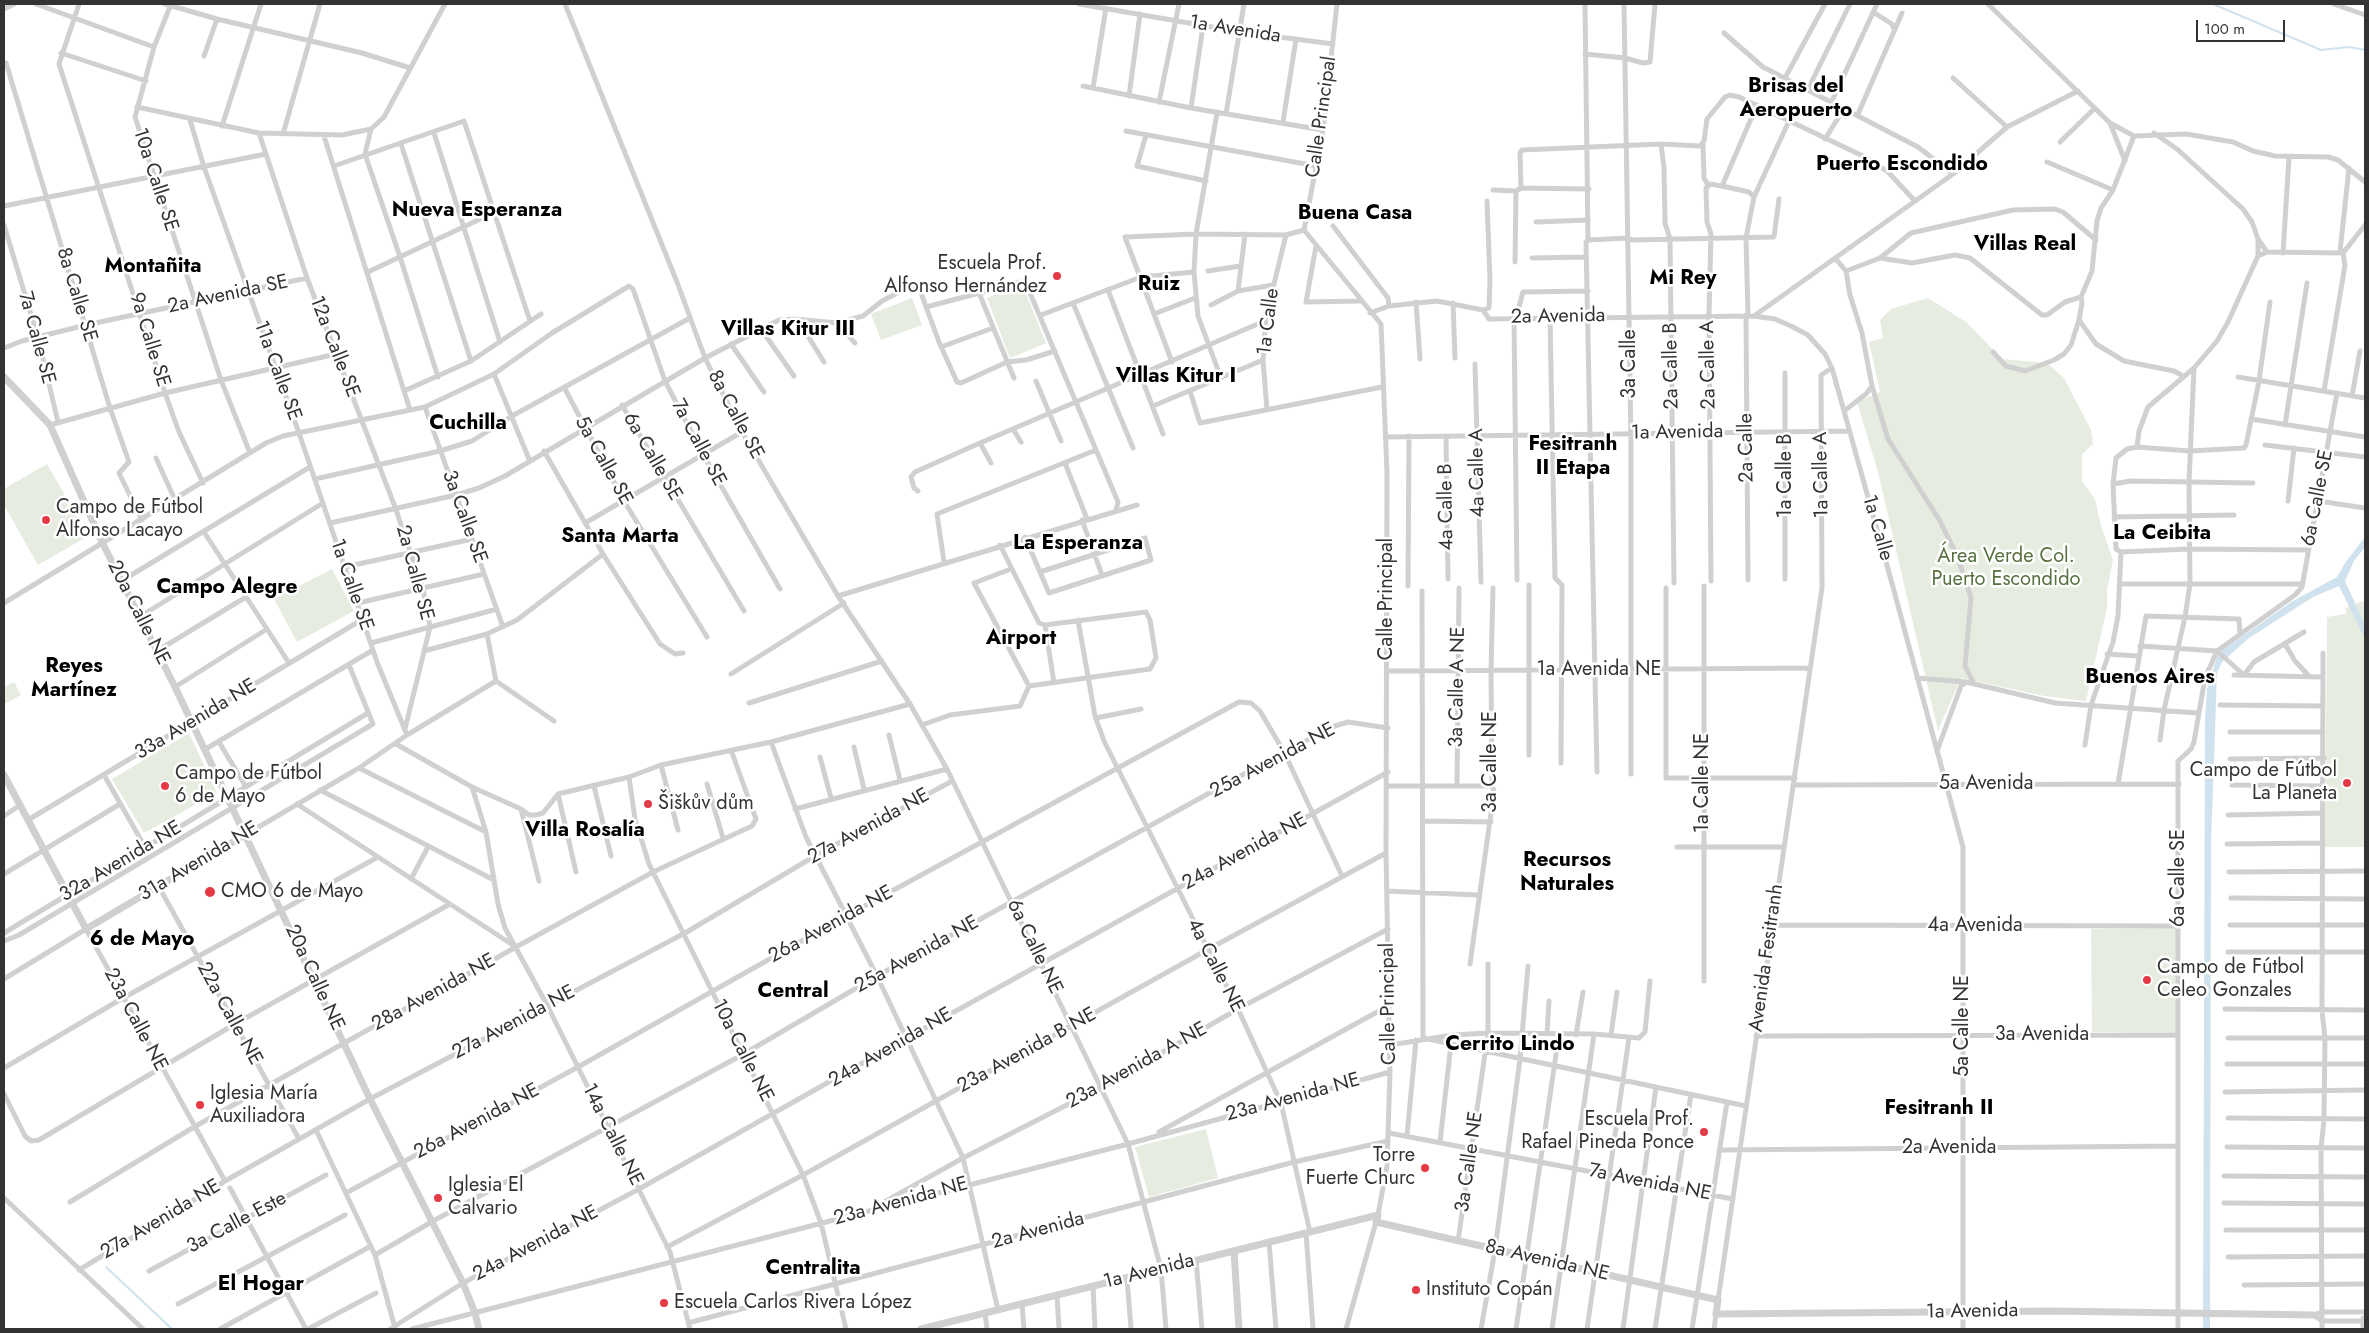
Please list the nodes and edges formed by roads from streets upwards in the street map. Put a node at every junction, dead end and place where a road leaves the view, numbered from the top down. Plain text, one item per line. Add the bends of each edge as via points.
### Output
1 (14, 4) edge
2 (36, 4) edge
3 (79, 4) edge
4 (169, 4) edge
5 (261, 4) edge
6 (320, 4) edge
7 (444, 4) edge
8 (565, 4) edge
9 (1079, 4) edge
10 (1179, 4) edge
11 (1244, 4) edge
12 (1337, 4) edge
13 (1585, 4) edge
14 (1624, 4) edge
15 (1655, 4) edge
16 (1825, 4) edge
17 (1850, 4) edge
18 (1877, 4) edge
19 (1988, 4) edge
20 (2334, 4) edge
21 (4, 8) edge
22 (1106, 8) junction
23 (1873, 12) junction
24 (1140, 14) junction
25 (1902, 14) dead end
26 (2365, 15) edge
27 (74, 16) junction
28 (217, 19) junction
29 (1176, 20) junction
30 (1203, 26) junction
31 (254, 28) junction
32 (1894, 29) junction
33 (1241, 32) junction
34 (1724, 34) dead end
35 (1296, 39) junction
36 (309, 42) junction
37 (1333, 44) junction
38 (154, 47) junction
39 (61, 52) junction
40 (1585, 54) junction
41 (204, 56) dead end
42 (1625, 58) junction
43 (6, 63) dead end
44 (410, 68) junction
45 (1785, 78) junction
46 (1954, 78) dead end
47 (146, 80) junction
48 (1083, 86) dead end
49 (1094, 88) junction
50 (1808, 89) junction
51 (2078, 91) junction
52 (1129, 96) junction
53 (1832, 101) junction
54 (1159, 102) junction
55 (1757, 105) junction
56 (136, 107) junction
57 (1845, 107) junction
58 (1191, 108) junction
59 (2095, 108) junction
60 (1217, 112) junction
61 (1226, 114) junction
62 (1858, 114) junction
63 (190, 120) junction
64 (1282, 122) junction
65 (1789, 122) junction
66 (2110, 123) junction
67 (222, 126) junction
68 (2007, 127) junction
69 (371, 129) junction
70 (1322, 130) junction
71 (1126, 131) dead end
72 (259, 133) junction
73 (434, 133) junction
74 (2154, 133) junction
75 (283, 134) junction
76 (1146, 135) junction
77 (324, 136) junction
78 (2134, 136) junction
79 (1825, 139) junction
80 (2060, 142) dead end
81 (401, 144) junction
82 (1661, 144) junction
83 (1703, 144) junction
84 (1627, 146) junction
85 (1211, 148) junction
86 (1587, 149) junction
87 (266, 154) junction
88 (365, 154) junction
89 (2289, 157) junction
90 (2046, 162) dead end
91 (2125, 162) junction
92 (334, 166) junction
93 (1316, 166) junction
94 (204, 167) junction
95 (2349, 168) junction
96 (1953, 174) junction
97 (153, 177) junction
98 (1206, 181) junction
99 (2365, 182) edge
100 (1708, 185) junction
101 (1722, 186) junction
102 (99, 188) junction
103 (1518, 189) junction
104 (1588, 189) junction
105 (1493, 190) dead end
106 (2113, 190) junction
107 (46, 197) junction
108 (1754, 197) junction
109 (1779, 199) dead end
110 (1914, 200) junction
111 (1487, 202) dead end
112 (4, 206) edge
113 (495, 212) junction
114 (1588, 220) junction
115 (1536, 222) dead end
116 (4, 225) edge
117 (2365, 225) edge
118 (1333, 226) dead end
119 (464, 227) junction
120 (1304, 230) junction
121 (1196, 234) junction
122 (1245, 234) junction
123 (1286, 234) junction
124 (1628, 238) junction
125 (1746, 238) junction
126 (1670, 239) junction
127 (1709, 239) junction
128 (2258, 239) junction
129 (1588, 240) junction
130 (2096, 240) junction
131 (433, 241) junction
132 (1316, 246) junction
133 (2267, 252) junction
134 (2283, 253) junction
135 (2341, 253) junction
136 (2258, 256) junction
137 (400, 257) junction
138 (1586, 257) junction
139 (1532, 258) dead end
140 (1835, 258) junction
141 (1880, 258) junction
142 (1515, 262) dead end
143 (1240, 266) junction
144 (1208, 271) dead end
145 (1846, 271) junction
146 (368, 272) junction
147 (1194, 272) junction
148 (307, 278) junction
149 (1141, 278) junction
150 (2307, 283) dead end
151 (1272, 285) junction
152 (248, 290) junction
153 (1108, 290) junction
154 (1588, 291) junction
155 (1238, 292) junction
156 (979, 293) junction
157 (2081, 297) junction
158 (1195, 298) junction
159 (1360, 301) junction
160 (195, 302) junction
161 (1416, 302) junction
162 (2270, 302) dead end
163 (1073, 303) junction
164 (1453, 303) junction
165 (1211, 305) dead end
166 (1389, 306) junction
167 (926, 307) junction
168 (1519, 307) dead end
169 (1482, 310) junction
170 (1370, 313) junction
171 (141, 314) junction
172 (541, 314) dead end
173 (1154, 314) junction
174 (1040, 315) junction
175 (1266, 316) junction
176 (1630, 316) junction
177 (1671, 316) junction
178 (1709, 316) junction
179 (1749, 316) junction
180 (1589, 317) junction
181 (690, 318) junction
182 (1514, 318) junction
183 (1550, 318) junction
184 (798, 320) junction
185 (2079, 320) junction
186 (530, 321) junction
187 (837, 323) junction
188 (1260, 323) junction
189 (86, 325) junction
190 (761, 328) junction
191 (993, 328) junction
192 (1265, 328) junction
193 (38, 338) junction
194 (649, 338) junction
195 (500, 342) junction
196 (855, 343) dead end
197 (731, 344) junction
198 (1208, 345) junction
199 (941, 347) junction
200 (4, 348) edge
201 (1055, 351) junction
202 (2360, 351) dead end
203 (1994, 352) dead end
204 (336, 354) junction
205 (705, 358) junction
206 (1455, 358) dead end
207 (1420, 359) dead end
208 (1263, 360) junction
209 (471, 361) junction
210 (824, 362) dead end
211 (1007, 362) junction
212 (1172, 362) junction
213 (1475, 364) dead end
214 (276, 368) junction
215 (1832, 368) junction
216 (2194, 368) junction
217 (1785, 373) dead end
218 (494, 374) junction
219 (1141, 375) junction
220 (794, 376) dead end
221 (2183, 376) junction
222 (4, 377) edge
223 (438, 377) junction
224 (2238, 377) dead end
225 (1014, 378) dead end
226 (1221, 378) junction
227 (221, 380) junction
228 (2259, 380) junction
229 (665, 381) junction
230 (1036, 381) dead end
231 (1872, 386) junction
232 (2290, 386) junction
233 (564, 387) junction
234 (1382, 387) junction
235 (1108, 388) junction
236 (404, 390) junction
237 (1190, 391) junction
238 (2324, 391) junction
239 (764, 392) dead end
240 (2337, 393) junction
241 (165, 394) junction
242 (2352, 396) junction
243 (2365, 398) edge
244 (1075, 402) junction
245 (622, 406) junction
246 (1153, 406) junction
247 (425, 407) junction
248 (110, 408) junction
249 (410, 410) junction
250 (1267, 410) junction
251 (1844, 410) junction
252 (1050, 414) junction
253 (512, 416) junction
254 (362, 419) junction
255 (2251, 419) junction
256 (58, 422) junction
257 (50, 425) junction
258 (2285, 425) junction
259 (584, 428) junction
260 (1013, 429) junction
261 (1849, 430) junction
262 (1786, 431) junction
263 (742, 432) junction
264 (1711, 432) junction
265 (1747, 432) junction
266 (1821, 432) junction
267 (299, 433) junction
268 (1553, 433) junction
269 (1590, 433) junction
270 (1672, 433) junction
271 (2331, 433) junction
272 (1163, 434) dead end
273 (1516, 434) junction
274 (1630, 434) junction
275 (1477, 435) junction
276 (1409, 436) junction
277 (1446, 436) junction
278 (1386, 437) junction
279 (2365, 437) edge
280 (1021, 442) dead end
281 (1061, 442) dead end
282 (980, 444) junction
283 (2265, 445) dead end
284 (2137, 447) junction
285 (1133, 448) dead end
286 (2294, 448) junction
287 (1096, 450) junction
288 (440, 451) junction
289 (544, 451) junction
290 (2190, 451) junction
291 (2327, 452) junction
292 (250, 453) junction
293 (704, 456) junction
294 (2365, 457) edge
295 (156, 458) dead end
296 (530, 459) junction
297 (378, 464) junction
298 (992, 464) dead end
299 (1065, 464) junction
300 (310, 467) junction
301 (315, 479) junction
302 (664, 479) junction
303 (203, 482) junction
304 (2189, 482) junction
305 (2253, 483) dead end
306 (2113, 484) junction
307 (918, 491) dead end
308 (456, 495) junction
309 (175, 500) junction
310 (624, 501) junction
311 (2288, 501) dead end
312 (2318, 501) junction
313 (323, 504) junction
314 (1137, 505) dead end
315 (395, 507) junction
316 (2365, 508) edge
317 (1116, 510) junction
318 (2234, 515) dead end
319 (2190, 516) junction
320 (2114, 517) junction
321 (142, 520) junction
322 (1085, 520) junction
323 (330, 523) junction
324 (585, 523) junction
325 (204, 532) junction
326 (1025, 537) junction
327 (472, 539) junction
328 (102, 542) junction
329 (1000, 545) junction
330 (2189, 549) junction
331 (2308, 550) junction
332 (411, 552) junction
333 (2121, 552) junction
334 (603, 554) junction
335 (1095, 555) junction
336 (944, 562) junction
337 (226, 565) junction
338 (345, 567) junction
339 (1011, 569) junction
340 (1040, 572) junction
341 (484, 574) junction
342 (1102, 575) junction
343 (1448, 579) dead end
344 (1785, 579) dead end
345 (123, 580) junction
346 (1517, 580) dead end
347 (1748, 580) dead end
348 (1711, 581) dead end
349 (1481, 582) dead end
350 (1674, 582) dead end
351 (2120, 584) junction
352 (2190, 584) junction
353 (2302, 584) junction
354 (1529, 585) dead end
355 (1408, 586) dead end
356 (1704, 586) dead end
357 (1459, 588) dead end
358 (1493, 588) dead end
359 (1666, 588) dead end
360 (1822, 588) joint
361 (422, 589) junction
362 (780, 589) dead end
363 (1422, 591) dead end
364 (838, 596) junction
365 (246, 597) junction
366 (4, 603) edge
367 (358, 603) junction
368 (844, 603) junction
369 (497, 609) junction
370 (744, 612) dead end
371 (141, 616) junction
372 (2186, 616) junction
373 (363, 619) junction
374 (1078, 620) junction
375 (1045, 625) junction
376 (430, 627) junction
377 (503, 627) junction
378 (267, 629) junction
379 (2304, 632) dead end
380 (487, 634) junction
381 (2240, 634) junction
382 (707, 636) dead end
383 (371, 643) junction
384 (2284, 644) junction
385 (2140, 646) junction
386 (2179, 647) junction
387 (373, 650) junction
388 (157, 651) junction
389 (424, 651) junction
390 (2218, 652) junction
391 (683, 653) dead end
392 (2323, 653) dead end
393 (2107, 654) junction
394 (2138, 656) junction
395 (882, 661) junction
396 (289, 663) junction
397 (349, 665) junction
398 (1810, 668) junction
399 (1631, 669) junction
400 (1666, 669) junction
401 (1702, 669) junction
402 (1491, 670) junction
403 (1529, 670) junction
404 (1561, 670) junction
405 (1596, 670) junction
406 (1388, 671) junction
407 (1423, 671) junction
408 (1458, 671) junction
409 (731, 674) dead end
410 (2234, 675) dead end
411 (2244, 675) junction
412 (2308, 675) junction
413 (2323, 677) junction
414 (1088, 678) junction
415 (1917, 678) junction
416 (496, 681) junction
417 (1966, 682) junction
418 (1054, 683) junction
419 (1974, 684) junction
420 (1030, 686) junction
421 (175, 687) junction
422 (749, 703) dead end
423 (910, 704) junction
424 (2090, 705) junction
425 (2220, 705) dead end
426 (2323, 706) junction
427 (2129, 708) junction
428 (1141, 709) dead end
429 (2164, 710) junction
430 (368, 713) junction
431 (2198, 713) junction
432 (1096, 718) junction
433 (554, 721) dead end
434 (192, 722) junction
435 (922, 725) junction
436 (1388, 728) junction
437 (2230, 732) dead end
438 (2323, 732) junction
439 (406, 733) junction
440 (889, 735) dead end
441 (2160, 740) dead end
442 (219, 742) junction
443 (771, 742) junction
444 (396, 744) junction
445 (2085, 745) dead end
446 (854, 747) dead end
447 (204, 750) junction
448 (731, 750) junction
449 (1937, 751) junction
450 (1284, 752) junction
451 (1529, 755) dead end
452 (820, 758) dead end
453 (2324, 758) junction
454 (2230, 759) dead end
455 (1561, 764) dead end
456 (661, 765) junction
457 (359, 768) junction
458 (1116, 768) junction
459 (947, 770) junction
460 (1388, 772) junction
461 (1597, 772) dead end
462 (4, 774) edge
463 (1632, 774) dead end
464 (104, 775) junction
465 (629, 777) junction
466 (1703, 778) junction
467 (1795, 778) junction
468 (900, 780) junction
469 (952, 780) junction
470 (707, 784) dead end
471 (2118, 784) junction
472 (2179, 784) junction
473 (1794, 785) junction
474 (1947, 785) junction
475 (2232, 785) dead end
476 (594, 786) junction
477 (1388, 786) junction
478 (1423, 786) junction
479 (1457, 786) junction
480 (1492, 786) junction
481 (2323, 786) junction
482 (246, 787) junction
483 (472, 787) junction
484 (320, 790) junction
485 (864, 790) junction
486 (558, 794) junction
487 (226, 798) junction
488 (831, 798) junction
489 (120, 804) junction
490 (297, 804) junction
491 (20, 805) junction
492 (231, 809) junction
493 (521, 809) junction
494 (795, 809) junction
495 (2323, 813) junction
496 (1314, 814) junction
497 (2228, 815) dead end
498 (4, 816) edge
499 (28, 820) junction
500 (1423, 821) junction
501 (1491, 822) junction
502 (1147, 828) junction
503 (678, 830) dead end
504 (486, 832) junction
505 (244, 835) junction
506 (723, 838) junction
507 (982, 842) junction
508 (2323, 843) junction
509 (2227, 844) dead end
510 (145, 847) junction
511 (428, 847) junction
512 (1677, 847) dead end
513 (1704, 847) junction
514 (1784, 847) junction
515 (44, 850) junction
516 (1386, 853) junction
517 (611, 856) dead end
518 (816, 856) junction
519 (378, 857) junction
520 (576, 872) dead end
521 (653, 872) junction
522 (2229, 872) dead end
523 (2324, 872) junction
524 (2365, 872) edge
525 (4, 874) edge
526 (1342, 876) junction
527 (410, 878) junction
528 (494, 880) junction
529 (540, 880) dead end
530 (159, 887) junction
531 (1178, 889) junction
532 (1387, 891) junction
533 (1423, 892) junction
534 (68, 894) junction
535 (1478, 895) junction
536 (2230, 898) dead end
537 (2323, 899) junction
538 (2365, 899) edge
539 (1013, 902) junction
540 (450, 904) junction
541 (282, 912) junction
542 (846, 916) junction
543 (2323, 924) junction
544 (2230, 925) dead end
545 (2365, 925) edge
546 (1772, 926) junction
547 (1964, 926) junction
548 (2179, 926) junction
549 (86, 929) junction
550 (1388, 929) junction
551 (4, 933) edge
552 (685, 933) junction
553 (4, 941) edge
554 (516, 946) junction
555 (1207, 950) junction
556 (2323, 950) junction
557 (2228, 952) dead end
558 (2365, 952) edge
559 (197, 957) junction
560 (1042, 963) junction
561 (1470, 964) dead end
562 (1488, 964) dead end
563 (1528, 966) dead end
564 (877, 976) junction
565 (4, 979) edge
566 (315, 981) junction
567 (1704, 981) dead end
568 (1650, 982) dead end
569 (712, 992) junction
570 (1583, 992) dead end
571 (1617, 992) dead end
572 (123, 998) junction
573 (1549, 1001) dead end
574 (547, 1005) junction
575 (1388, 1006) junction
576 (1238, 1009) junction
577 (2225, 1009) dead end
578 (2365, 1010) edge
579 (2322, 1011) junction
580 (235, 1024) junction
581 (1072, 1026) junction
582 (1488, 1033) junction
583 (1523, 1034) junction
584 (1547, 1034) junction
585 (1558, 1034) junction
586 (1594, 1034) junction
587 (1576, 1035) junction
588 (1611, 1035) junction
589 (1963, 1035) junction
590 (2178, 1035) junction
591 (1756, 1036) junction
592 (907, 1038) junction
593 (1423, 1038) junction
594 (1629, 1038) junction
595 (2228, 1038) dead end
596 (2325, 1038) junction
597 (2365, 1038) edge
598 (1416, 1040) junction
599 (344, 1043) junction
600 (1390, 1044) junction
601 (1451, 1044) junction
602 (1486, 1052) junction
603 (742, 1055) junction
604 (1520, 1059) junction
605 (2226, 1064) dead end
606 (2324, 1064) junction
607 (2365, 1064) edge
608 (1555, 1066) junction
609 (160, 1067) junction
610 (4, 1068) edge
611 (578, 1068) junction
612 (1267, 1072) junction
613 (1390, 1072) junction
614 (1588, 1073) junction
615 (1622, 1080) junction
616 (269, 1086) junction
617 (1102, 1087) junction
618 (1656, 1087) junction
619 (2365, 1090) edge
620 (2324, 1091) junction
621 (2226, 1092) dead end
622 (4, 1094) edge
623 (1691, 1094) junction
624 (370, 1099) junction
625 (937, 1101) junction
626 (1281, 1102) junction
627 (1727, 1102) junction
628 (1746, 1106) junction
629 (774, 1114) junction
630 (2228, 1118) dead end
631 (2365, 1119) edge
632 (2324, 1120) junction
633 (608, 1126) junction
634 (194, 1127) junction
635 (316, 1130) junction
636 (1389, 1132) junction
637 (1152, 1136) junction
638 (1407, 1136) junction
639 (299, 1139) junction
640 (1388, 1141) junction
641 (1440, 1142) junction
642 (1128, 1144) junction
643 (2178, 1146) junction
644 (2227, 1147) dead end
645 (1962, 1148) junction
646 (2321, 1148) junction
647 (2365, 1148) edge
648 (1473, 1149) junction
649 (1719, 1150) junction
650 (1740, 1150) junction
651 (1507, 1155) junction
652 (963, 1158) junction
653 (402, 1162) junction
654 (1294, 1162) junction
655 (1540, 1162) junction
656 (1575, 1168) junction
657 (326, 1175) dead end
658 (803, 1175) junction
659 (1608, 1175) junction
660 (2224, 1176) dead end
661 (2321, 1177) junction
662 (2365, 1177) edge
663 (225, 1181) junction
664 (1643, 1181) junction
665 (970, 1184) junction
666 (230, 1188) dead end
667 (1676, 1188) junction
668 (639, 1189) junction
669 (346, 1193) junction
670 (1712, 1195) junction
671 (4, 1198) edge
672 (1733, 1199) junction
673 (70, 1202) dead end
674 (1144, 1203) junction
675 (2224, 1203) dead end
676 (2321, 1204) junction
677 (2365, 1204) edge
678 (872, 1209) junction
679 (345, 1215) dead end
680 (1377, 1218) junction
681 (246, 1219) junction
682 (432, 1221) junction
683 (821, 1223) junction
684 (2226, 1230) dead end
685 (2365, 1230) edge
686 (2322, 1231) junction
687 (1308, 1232) junction
688 (1458, 1241) junction
689 (1269, 1242) junction
690 (372, 1246) junction
691 (984, 1246) junction
692 (667, 1247) junction
693 (1495, 1250) junction
694 (1234, 1251) junction
695 (375, 1255) junction
696 (2322, 1256) junction
697 (2365, 1256) edge
698 (267, 1257) junction
699 (1527, 1257) junction
700 (2228, 1257) dead end
701 (1196, 1260) junction
702 (673, 1263) junction
703 (1561, 1265) junction
704 (1161, 1269) junction
705 (79, 1270) junction
706 (149, 1271) dead end
707 (1595, 1272) junction
708 (1127, 1278) junction
709 (1630, 1280) junction
710 (463, 1283) junction
711 (835, 1283) junction
712 (2322, 1283) junction
713 (2365, 1284) edge
714 (2244, 1285) dead end
715 (1093, 1286) junction
716 (1661, 1288) junction
717 (286, 1293) junction
718 (376, 1293) dead end
719 (1057, 1295) junction
720 (1697, 1296) junction
721 (1718, 1300) junction
722 (178, 1304) dead end
723 (1022, 1304) junction
724 (998, 1310) junction
725 (1962, 1312) junction
726 (2322, 1312) junction
727 (2364, 1312) edge
728 (475, 1313) junction
729 (985, 1313) junction
730 (2178, 1313) junction
731 (1716, 1314) junction
732 (2314, 1315) junction
733 (2322, 1321) junction
734 (2364, 1321) edge
735 (688, 1323) junction
736 (953, 1325) edge
737 (394, 1328) edge
738 (143, 1329) edge
739 (220, 1329) edge
740 (307, 1329) edge
741 (412, 1329) edge
742 (479, 1329) edge
743 (690, 1329) edge
744 (846, 1329) edge
745 (921, 1329) edge
746 (987, 1329) edge
747 (1024, 1329) edge
748 (1059, 1329) edge
749 (1096, 1329) edge
750 (1131, 1329) edge
751 (1166, 1329) edge
752 (1202, 1329) edge
753 (1239, 1329) edge
754 (1276, 1329) edge
755 (1313, 1329) edge
756 (1346, 1329) edge
757 (1481, 1329) edge
758 (1516, 1329) edge
759 (1552, 1329) edge
760 (1587, 1329) edge
761 (1622, 1329) edge
762 (1655, 1329) edge
763 (1692, 1329) edge
764 (1714, 1329) edge
765 (1962, 1329) edge
766 (2178, 1329) edge
767 (2322, 1329) edge
768 (2363, 1329) edge

1 - 21 street
2 - 27 street
3 - 27 street
4 - 28 street
4 - 38 street, 10a Calle SE
5 - 31 street
6 - 36 street
7 - 44 street
8 - 181 street, 8a Calle SE
9 - 22 street, 1a Avenida
10 - 29 street
11 - 33 street
12 - 37 street, Calle Principal
13 - 40 street
14 - 42 street, 3a Calle
15 - 42 street via 1650,62
16 - 45 street
17 - 50 street
18 - 23 street
19 - 51 street
20 - 26 street
22 - 24 street, 1a Avenida
22 - 49 street
23 - 32 street via 1892,24
23 - 53 street
24 - 29 street, 1a Avenida
24 - 52 street
25 - 32 street
27 - 38 street
27 - 39 street
28 - 31 street
28 - 41 street
29 - 30 street, 1a Avenida
29 - 54 street
30 - 33 street, 1a Avenida
30 - 58 street
31 - 36 street
31 - 67 street
32 - 62 street
33 - 35 street, 1a Avenida
33 - 61 street
34 - 45 street via 1763,67
35 - 37 street, 1a Avenida
35 - 64 street
36 - 44 street via 362,53
36 - 75 street
37 - 70 street, Calle Principal
38 - 47 street, 10a Calle SE
39 - 47 street
39 - 102 street, 9a Calle SE via 58,64
40 - 42 street
40 - 86 street
42 - 84 street, 3a Calle
43 - 107 street, 8a Calle SE
44 - 69 street via 384,117
45 - 50 street
46 - 68 street
47 - 56 street, 10a Calle SE
48 - 49 street
49 - 52 street
50 - 53 street
51 - 59 street
51 - 68 street
52 - 54 street
53 - 57 street
54 - 58 street
55 - 65 street, 2a Calle A
55 - 83 street, 2a Calle A via 1739,96 1725,97 1705,123
55 - 101 street
56 - 63 street
56 - 97 street, 10a Calle SE via 136,125
57 - 62 street
57 - 79 street
58 - 60 street
59 - 66 street
59 - 80 street
60 - 61 street
60 - 85 street
61 - 64 street
62 - 96 street via 1918,147
63 - 67 street
63 - 94 street, 11a Calle SE
64 - 70 street
65 - 79 street, 2a Calle A
65 - 108 street, 2a Calle
66 - 78 street
66 - 91 street
67 - 72 street
68 - 96 street
69 - 77 street
69 - 88 street
70 - 93 street, Calle Principal
71 - 76 street
72 - 75 street
72 - 87 street, 12a Calle SE
73 - 81 street
73 - 113 street via 464,122
73 - 119 street
74 - 78 street
74 - 89 street via 2214,137 2253,151
74 - 128 street via 2177,149 2243,209
75 - 77 street
76 - 85 street
76 - 98 street via 1137,166
77 - 92 street
78 - 91 street
79 - 110 street, 2a Calle A via 1865,157 1888,172
81 - 88 street
81 - 131 street
82 - 83 street
82 - 84 street
82 - 126 street, 2a Calle B via 1665,223
83 - 100 street, 2a Calle A via 1704,178
84 - 86 street
84 - 124 street, 3a Calle
85 - 93 street
85 - 98 street
86 - 103 street via 1522,150
86 - 104 street
87 - 94 street
87 - 148 street, 12a Calle SE
88 - 92 street
88 - 137 street
89 - 95 street via 2328,157
89 - 134 street
90 - 106 street
91 - 106 street
92 - 146 street
93 - 120 street, Calle Principal
94 - 97 street
94 - 152 street, 11a Calle SE
95 - 99 street
95 - 135 street
96 - 110 street
97 - 102 street
97 - 160 street, 10a Calle SE
98 - 121 street
100 - 101 street
100 - 127 street, 2a Calle A
101 - 108 street via 1749,192
102 - 107 street
102 - 171 street, 9a Calle SE
103 - 104 street
103 - 105 street
103 - 142 street
104 - 114 street
106 - 130 street via 2101,208
107 - 112 street
107 - 189 street, 8a Calle SE
108 - 125 street, 2a Calle
109 - 125 street via 1775,236
110 - 140 street
111 - 169 street via 1489,308
113 - 119 street
113 - 186 street
114 - 115 street
114 - 129 street
116 - 193 street, 7a Calle SE
117 - 135 street
118 - 166 street via 1388,298
119 - 131 street
119 - 195 street
120 - 123 street
120 - 132 street, Calle Principal
121 - 122 street
121 - 147 street
121 - 149 street via 1125,237
122 - 123 street
122 - 143 street
123 - 151 street, 1a Calle
124 - 126 street
124 - 129 street
124 - 176 street, 3a Calle
125 - 127 street
125 - 179 street, 2a Calle
126 - 127 street
126 - 177 street, 2a Calle B
127 - 178 street, 2a Calle A
128 - 133 street
128 - 136 street
129 - 138 street
130 - 141 street via 2055,209 2013,210 1911,232
130 - 157 street via 2092,271
131 - 137 street
131 - 209 street
132 - 159 street, Calle Principal
132 - 159 street via 1306,302
133 - 134 street
133 - 136 street
134 - 135 street
135 - 238 street via 2345,265
136 - 216 street via 2228,322
137 - 146 street
137 - 223 street
138 - 139 street
138 - 154 street
140 - 145 street
140 - 179 street
141 - 145 street
141 - 157 street via 1912,263 1955,255 1970,258 2042,315
143 - 144 street
143 - 155 street
145 - 231 street
146 - 236 street
147 - 149 street
147 - 158 street
148 - 152 street, 2a Avenida SE
148 - 204 street, 12a Calle SE
149 - 153 street
149 - 173 street
150 - 232 street
151 - 155 street
151 - 175 street, 1a Calle
152 - 160 street, 2a Avenida SE
152 - 214 street, 11a Calle SE
153 - 163 street
153 - 219 street
154 - 168 street via 1523,292
154 - 180 street
155 - 165 street
156 - 167 street
156 - 174 street via 1025,280
156 - 191 street
157 - 185 street
158 - 173 street
158 - 198 street
159 - 170 street, Calle Principal
160 - 171 street, 2a Avenida SE
160 - 227 street, 10a Calle SE
161 - 164 street, 2a Avenida
161 - 166 street, 2a Avenida
161 - 207 street
162 - 228 street
163 - 174 street
163 - 235 street
164 - 169 street, 2a Avenida
164 - 206 street
166 - 170 street, 2a Avenida
167 - 187 street via 921,293 915,288 908,288 882,301 863,316
167 - 199 street
169 - 182 street, 2a Avenida via 1489,319
170 - 234 street, Calle Principal via 1380,324
171 - 189 street, 2a Avenida SE
171 - 241 street, 9a Calle SE
172 - 186 street
173 - 212 street
174 - 201 street
175 - 188 street
175 - 192 street, 1a Calle
176 - 177 street, 2a Avenida
176 - 180 street, 2a Avenida
176 - 274 street, 3a Calle
177 - 178 street, 2a Avenida
177 - 270 street, 2a Calle B
178 - 179 street, 2a Avenida
178 - 264 street, 2a Calle A
179 - 215 street, 1a Calle via 1775,319 1808,335 1825,354
179 - 265 street, 2a Calle
180 - 183 street, 2a Avenida
180 - 269 street
181 - 194 street
181 - 205 street, 8a Calle SE
182 - 183 street, 2a Avenida
182 - 273 street
183 - 268 street
184 - 187 street
184 - 190 street via 778,320
184 - 210 street
185 - 203 street via 2071,345 2064,354 2034,368 2015,370
185 - 221 street via 2096,344 2124,361 2174,371
186 - 195 street
187 - 196 street
188 - 192 street
188 - 198 street
189 - 193 street, 2a Avenida SE
189 - 248 street, 8a Calle SE
190 - 197 street
190 - 220 street
191 - 199 street
191 - 211 street
192 - 208 street, 1a Calle
193 - 200 street, 2a Avenida SE
193 - 256 street, 7a Calle SE
194 - 218 street, 7a Calle SE via 633,289 629,286 552,333
194 - 229 street, 7a Calle SE
194 - 233 street
195 - 209 street
197 - 205 street
197 - 239 street
198 - 212 street
198 - 226 street
199 - 211 street via 957,382 961,383
201 - 211 street
201 - 244 street
202 - 242 street
204 - 214 street
204 - 254 street, 12a Calle SE
205 - 229 street
205 - 263 street, 8a Calle SE
208 - 226 street
208 - 250 street, 1a Calle
209 - 223 street
211 - 225 street
212 - 219 street
213 - 275 street, 4a Calle A
214 - 227 street
214 - 267 street, 11a Calle SE
215 - 251 street, 1a Calle
215 - 266 street, 1a Calle A via 1821,375
216 - 221 street
216 - 290 street
217 - 262 street, 1a Calle B
218 - 247 street
218 - 253 street
219 - 235 street
219 - 246 street
221 - 284 street via 2148,407
222 - 257 street
223 - 236 street
224 - 228 street
226 - 237 street
227 - 241 street
227 - 292 street, 10a Calle SE
228 - 232 street
228 - 255 street
229 - 245 street
229 - 293 street, 7a Calle SE
230 - 252 street
231 - 251 street
231 - 419 street via 1888,439 1940,522 1958,558 1971,598 1965,666
232 - 238 street
232 - 258 street
233 - 253 street
233 - 259 street, 5a Calle SE
234 - 250 street
234 - 278 street, Calle Principal
235 - 244 street
235 - 285 street
236 - 249 street
237 - 246 street
237 - 250 street via 1200,423
238 - 240 street
240 - 242 street
240 - 271 street, 6a Calle SE
241 - 248 street
241 - 303 street, 9a Calle SE
242 - 243 street
244 - 252 street
244 - 287 street
245 - 259 street
245 - 302 street, 6a Calle SE
246 - 272 street
247 - 249 street
247 - 288 street, 3a Calle SE
248 - 256 street
248 - 321 street, 8a Calle SE via 129,462 119,473
249 - 254 street
251 - 261 street, 1a Calle
252 - 260 street
252 - 281 street
253 - 288 street via 472,441
253 - 296 street
254 - 267 street
254 - 297 street, 2a Calle SE
255 - 258 street
255 - 290 street via 2244,448
256 - 257 street
257 - 328 street, 20a Calle NE
258 - 271 street
259 - 289 street
259 - 310 street, 5a Calle SE
260 - 280 street
260 - 282 street
261 - 266 street, 1a Avenida
261 - 415 street, 1a Calle
262 - 265 street, 1a Avenida
262 - 266 street, 1a Avenida
262 - 344 street, 1a Calle B
263 - 293 street
263 - 364 street, 8a Calle SE
264 - 265 street, 1a Avenida
264 - 270 street, 1a Avenida
264 - 348 street, 2a Calle A
265 - 347 street, 2a Calle
266 - 360 street, 1a Calle A
267 - 292 street via 282,436
267 - 300 street, 1a Calle SE
268 - 269 street, 1a Avenida
268 - 273 street, 1a Avenida
268 - 404 street via 1555,578 1562,585
269 - 274 street, 1a Avenida
269 - 405 street
270 - 274 street, 1a Avenida
270 - 350 street, 2a Calle B
271 - 279 street
271 - 291 street, 6a Calle SE
273 - 275 street, 1a Avenida
273 - 346 street
274 - 399 street, 3a Calle
275 - 277 street, 1a Avenida
275 - 349 street, 4a Calle A
276 - 277 street, 1a Avenida
276 - 278 street, 1a Avenida
276 - 355 street
277 - 343 street, 4a Calle B
278 - 406 street, Calle Principal
282 - 298 street
282 - 307 street via 915,472 911,477
283 - 286 street
284 - 290 street
284 - 306 street via 2127,449 2116,458
286 - 291 street
286 - 311 street
287 - 299 street
287 - 317 street via 1118,502
288 - 297 street
288 - 308 street, 3a Calle SE
289 - 296 street
289 - 324 street
290 - 304 street
291 - 294 street
291 - 312 street, 6a Calle SE
292 - 303 street
293 - 302 street
293 - 362 street, 7a Calle SE
295 - 309 street
296 - 308 street via 505,476
297 - 301 street
297 - 315 street, 2a Calle SE
299 - 322 street
299 - 336 street via 937,514
300 - 301 street, 1a Calle SE
300 - 325 street
301 - 313 street, 1a Calle SE
302 - 310 street
302 - 370 street, 6a Calle SE
303 - 309 street
304 - 305 street
304 - 306 street via 2131,481
304 - 319 street
306 - 320 street
308 - 315 street
308 - 327 street, 3a Calle SE
309 - 321 street
310 - 324 street
310 - 382 street, 5a Calle SE
312 - 316 street
312 - 331 street, 6a Calle SE
313 - 323 street, 1a Calle SE
313 - 337 street
314 - 317 street
315 - 323 street
315 - 332 street, 2a Calle SE
317 - 322 street
318 - 319 street
319 - 320 street
319 - 330 street
320 - 333 street via 2116,549
321 - 328 street
322 - 326 street
322 - 335 street
323 - 338 street, 1a Calle SE
324 - 334 street
325 - 337 street
325 - 345 street
326 - 329 street
326 - 340 street
327 - 332 street
327 - 341 street, 3a Calle SE
328 - 345 street, 20a Calle NE
328 - 366 street
329 - 336 street
329 - 339 street
330 - 331 street
330 - 333 street
330 - 352 street
331 - 353 street, 6a Calle SE
332 - 338 street
332 - 361 street, 2a Calle SE
333 - 351 street
334 - 377 street via 517,620
334 - 391 street via 660,644 676,654
335 - 340 street
335 - 342 street
335 - 342 street via 1146,538 1151,560
336 - 364 street
337 - 365 street
337 - 371 street
338 - 367 street, 1a Calle SE
339 - 375 street via 1039,623
339 - 420 street via 974,583
340 - 342 street via 1049,593
341 - 361 street
341 - 369 street, 3a Calle SE
345 - 371 street, 20a Calle NE
351 - 352 street
351 - 393 street via 2118,616
352 - 353 street
352 - 372 street
353 - 381 street, 6a Calle SE via 2296,595
354 - 403 street
356 - 401 street, 1a Calle NE
357 - 408 street, 3a Calle A NE
358 - 402 street, 3a Calle NE
359 - 400 street
360 - 398 street, Avenida Fesitranh
361 - 367 street
361 - 376 street, 2a Calle SE
363 - 407 street
364 - 368 street, 8a Calle SE
365 - 378 street
365 - 388 street
367 - 373 street, 1a Calle SE
368 - 395 street, 8a Calle SE
368 - 409 street
369 - 376 street
369 - 377 street, 3a Calle SE
371 - 388 street, 20a Calle NE
372 - 381 street via 2239,619
372 - 385 street via 2146,616
372 - 386 street
373 - 383 street, 1a Calle SE
373 - 396 street, 33a Avenida NE
374 - 375 street
374 - 414 street, 4a Calle NE
374 - 414 street via 1146,612 1150,620 1156,658 1150,669
375 - 418 street
376 - 383 street
376 - 389 street, 2a Calle SE
377 - 380 street
378 - 396 street
378 - 421 street
379 - 384 street
380 - 389 street
380 - 416 street
381 - 390 street, 6a Calle SE
383 - 387 street, 1a Calle SE
384 - 411 street via 2254,662
384 - 412 street
385 - 386 street
385 - 394 street
386 - 390 street
386 - 429 street
387 - 397 street
387 - 439 street, 1a Calle SE
388 - 421 street, 20a Calle NE
389 - 439 street, 2a Calle SE
390 - 411 street
390 - 431 street, 6a Calle SE via 2205,678
392 - 413 street
393 - 394 street
393 - 424 street
394 - 427 street
395 - 422 street
395 - 423 street, 6a Calle NE
396 - 434 street, 33a Avenida NE
397 - 430 street
397 - 442 street
398 - 401 street, 1a Avenida NE
398 - 467 street, Avenida Fesitranh
399 - 400 street, 1a Avenida NE
399 - 405 street, 1a Avenida NE
399 - 463 street, 3a Calle
400 - 401 street, 1a Avenida NE
400 - 466 street via 1666,778
401 - 466 street, 1a Calle NE
402 - 403 street, 1a Avenida NE
402 - 408 street, 1a Avenida NE
402 - 480 street, 3a Calle NE
403 - 404 street, 1a Avenida NE
403 - 451 street
404 - 405 street, 1a Avenida NE
404 - 455 street
405 - 461 street
406 - 407 street, 1a Avenida NE
406 - 436 street, Calle Principal
407 - 408 street, 1a Avenida NE
407 - 478 street
408 - 479 street, 3a Calle A NE
410 - 411 street
411 - 412 street
412 - 413 street
413 - 426 street
414 - 418 street
414 - 432 street, 4a Calle NE
415 - 417 street
415 - 449 street, 1a Calle
416 - 433 street
416 - 439 street, 31a Avenida NE
417 - 419 street
417 - 449 street via 1961,686
418 - 420 street
419 - 424 street via 2036,699
420 - 435 street via 1020,706 950,716
421 - 434 street, 20a Calle NE
423 - 435 street, 6a Calle NE
423 - 443 street
424 - 427 street
424 - 445 street
425 - 426 street
426 - 438 street
427 - 429 street
427 - 471 street
428 - 432 street
429 - 431 street
429 - 441 street
430 - 482 street, 32a Avenida NE
430 - 492 street via 373,724
431 - 472 street, 6a Calle SE via 2194,742 2178,761
432 - 458 street, 4a Calle NE
434 - 447 street, 20a Calle NE
434 - 464 street, 33a Avenida NE
435 - 459 street, 6a Calle NE
436 - 450 street, 25a Avenida NE via 1348,722
436 - 460 street, Calle Principal
437 - 438 street
438 - 453 street
439 - 444 street, 31a Avenida NE
440 - 468 street
442 - 447 street
442 - 482 street
443 - 448 street
443 - 494 street
444 - 457 street, 31a Avenida NE
444 - 483 street
446 - 485 street
447 - 487 street, 20a Calle NE
448 - 456 street
448 - 506 street, 28a Avenida NE via 756,819 752,826
449 - 474 street, 1a Calle
450 - 458 street, 26a Avenida NE via 1260,711 1251,703 1239,702
450 - 496 street
450 - 502 street, 25a Avenida NE
452 - 488 street
453 - 454 street
453 - 481 street
456 - 465 street
456 - 503 street
457 - 484 street, 31a Avenida NE
457 - 504 street
458 - 502 street, 4a Calle NE
458 - 507 street, 26a Avenida NE
459 - 468 street
459 - 469 street, 6a Calle NE
460 - 477 street, Calle Principal
460 - 496 street, 24a Avenida NE
462 - 491 street, 23a Calle NE
464 - 489 street
464 - 499 street, 33a Avenida NE
465 - 476 street
465 - 521 street, 10a Calle NE via 635,819
466 - 467 street
466 - 513 street, 1a Calle NE
467 - 473 street, Avenida Fesitranh
468 - 485 street
469 - 507 street, 6a Calle NE
469 - 518 street, 27a Avenida NE
470 - 506 street
471 - 472 street, 5a Avenida
471 - 474 street, 5a Avenida
472 - 548 street, 6a Calle SE
473 - 474 street, 5a Avenida
473 - 514 street, Avenida Fesitranh
474 - 547 street, 5a Calle NE via 1963,847
475 - 481 street
476 - 486 street
476 - 517 street
477 - 478 street
477 - 516 street, Calle Principal
478 - 479 street
478 - 500 street
479 - 480 street
480 - 501 street, 3a Calle NE
481 - 495 street
482 - 487 street, 32a Avenida NE
483 - 493 street
483 - 504 street, 14a Calle NE
484 - 490 street, 31a Avenida NE
484 - 511 street
485 - 488 street
486 - 493 street via 543,813 529,815
486 - 520 street
487 - 492 street, 20a Calle NE
487 - 510 street, 32a Avenida NE
488 - 494 street
489 - 510 street
489 - 515 street
490 - 505 street, 31a Avenida NE
490 - 519 street
491 - 498 street
491 - 499 street, 23a Calle NE
492 - 505 street, 20a Calle NE
492 - 553 street via 20,935
493 - 529 street
494 - 518 street
495 - 497 street
495 - 508 street
496 - 526 street
496 - 531 street, 24a Avenida NE
499 - 515 street, 23a Calle NE
500 - 501 street
500 - 533 street
501 - 535 street, 3a Calle NE
502 - 531 street, 4a Calle NE
502 - 539 street, 25a Avenida NE
504 - 528 street, 14a Calle NE
505 - 530 street, 31a Avenida NE
505 - 541 street, 20a Calle NE
506 - 521 street, 28a Avenida NE
507 - 539 street, 6a Calle NE
507 - 542 street, 26a Avenida NE
508 - 509 street
508 - 523 street
510 - 534 street, 32a Avenida NE
511 - 527 street
511 - 528 street
512 - 513 street
513 - 514 street
513 - 567 street, 1a Calle NE
514 - 546 street, Avenida Fesitranh
515 - 525 street
515 - 534 street, 23a Calle NE
516 - 526 street, 23a Avenida B NE
516 - 532 street, Calle Principal
518 - 542 street
518 - 552 street, 27a Avenida NE
519 - 527 street
519 - 541 street
521 - 552 street, 10a Calle NE
521 - 554 street, 28a Avenida NE
522 - 523 street
523 - 524 street
523 - 537 street
526 - 555 street, 23a Avenida B NE
527 - 540 street
528 - 554 street, 14a Calle NE via 505,928
530 - 549 street, 31a Avenida NE
530 - 559 street, 22a Calle NE
531 - 555 street, 4a Calle NE
531 - 560 street, 24a Avenida NE
532 - 533 street
532 - 550 street, Calle Principal
533 - 535 street
533 - 593 street
534 - 549 street, 23a Calle NE
534 - 551 street, 32a Avenida NE
535 - 561 street, 3a Calle NE
536 - 537 street
537 - 538 street
537 - 543 street
539 - 560 street, 6a Calle NE
539 - 564 street, 25a Avenida NE
540 - 554 street
540 - 566 street
541 - 559 street
541 - 566 street, 20a Calle NE
542 - 564 street
542 - 569 street, 26a Avenida NE
543 - 544 street
543 - 545 street
543 - 556 street
546 - 547 street, 4a Avenida
546 - 591 street, Avenida Fesitranh
547 - 548 street, 4a Avenida
547 - 589 street, 5a Calle NE
548 - 590 street, 6a Calle SE
549 - 565 street, 31a Avenida NE
549 - 572 street, 23a Calle NE
550 - 575 street, Calle Principal
550 - 576 street, 23a Avenida A NE
552 - 569 street, 10a Calle NE
552 - 574 street, 27a Avenida NE
554 - 574 street, 14a Calle NE
554 - 599 street, 28a Avenida NE
555 - 576 street, 4a Calle NE
555 - 581 street, 23a Avenida B NE
556 - 557 street
556 - 558 street
556 - 579 street
559 - 572 street
559 - 580 street, 22a Calle NE
560 - 581 street, 6a Calle NE
560 - 592 street, 24a Avenida NE
562 - 582 street, 3a Calle NE
563 - 583 street
564 - 592 street
564 - 603 street, 25a Avenida NE
566 - 580 street
566 - 599 street, 20a Calle NE
568 - 594 street via 1642,1035
569 - 603 street, 10a Calle NE
569 - 611 street, 26a Avenida NE
570 - 587 street
571 - 588 street
572 - 609 street, 23a Calle NE
572 - 610 street
573 - 584 street
574 - 611 street, 14a Calle NE
574 - 624 street, 27a Avenida NE
575 - 600 street, Calle Principal
575 - 612 street
576 - 612 street, 4a Calle NE
576 - 617 street, 23a Avenida A NE
577 - 579 street
578 - 579 street
579 - 596 street
580 - 609 street
580 - 616 street, 22a Calle NE
581 - 617 street, 6a Calle NE
581 - 625 street, 23a Avenida B NE
582 - 583 street
582 - 593 street
582 - 602 street, 3a Calle NE
583 - 584 street
583 - 604 street
584 - 585 street
585 - 587 street
585 - 608 street
586 - 587 street
586 - 588 street
586 - 614 street
588 - 594 street
589 - 590 street, 3a Avenida
589 - 591 street, 3a Avenida
589 - 645 street, 5a Calle NE
590 - 643 street, 6a Calle SE
591 - 628 street, Avenida Fesitranh
592 - 625 street
592 - 629 street, 24a Avenida NE
593 - 598 street
593 - 601 street
594 - 615 street
595 - 596 street
596 - 597 street
596 - 606 street
598 - 600 street
598 - 638 street
599 - 616 street, 28a Avenida NE
599 - 624 street, 20a Calle NE
600 - 613 street, Calle Principal
601 - 602 street
601 - 641 street
602 - 604 street
602 - 648 street, 3a Calle NE
603 - 629 street, 10a Calle NE
603 - 633 street, 25a Avenida NE
604 - 608 street
604 - 651 street
605 - 606 street
606 - 607 street
606 - 620 street
608 - 614 street
608 - 655 street
609 - 622 street via 39,1140 25,1136
609 - 634 street, 23a Calle NE
611 - 633 street, 14a Calle NE
611 - 653 street, 26a Avenida NE
612 - 626 street, 4a Calle NE
612 - 637 street
613 - 626 street, 23a Avenida NE
613 - 636 street, Calle Principal
614 - 615 street
614 - 656 street
615 - 618 street
615 - 659 street
616 - 634 street, 28a Avenida NE
616 - 639 street, 22a Calle NE
617 - 642 street, 6a Calle NE
617 - 652 street, 23a Avenida A NE
618 - 623 street
618 - 664 street
619 - 620 street
620 - 621 street
620 - 632 street
623 - 627 street
623 - 667 street
624 - 635 street, 27a Avenida NE
624 - 653 street, 20a Calle NE
625 - 652 street
625 - 658 street, 23a Avenida B NE
626 - 637 street, 23a Avenida NE
626 - 654 street, 4a Calle NE
627 - 628 street
627 - 649 street
628 - 650 street, Avenida Fesitranh
629 - 658 street, 10a Calle NE
629 - 668 street, 24a Avenida NE
630 - 632 street
631 - 632 street
632 - 646 street
633 - 668 street, 14a Calle NE
633 - 682 street, 25a Avenida NE
634 - 663 street, 23a Calle NE
634 - 673 street, 28a Avenida NE
635 - 639 street, 27a Avenida NE
635 - 669 street
636 - 638 street, 7a Avenida NE
636 - 640 street, Calle Principal
637 - 642 street, 23a Avenida NE
638 - 641 street, 7a Avenida NE
639 - 663 street, 27a Avenida NE
640 - 654 street, 2a Avenida
640 - 680 street, Calle Principal via 1387,1166
641 - 648 street, 7a Avenida NE
642 - 665 street, 23a Avenida NE
642 - 674 street, 6a Calle NE
643 - 645 street, 2a Avenida
643 - 730 street, 6a Calle SE
644 - 646 street
645 - 650 street, 2a Avenida
645 - 725 street, 5a Calle NE
646 - 647 street
646 - 661 street
648 - 651 street, 7a Avenida NE
648 - 688 street, 3a Calle NE
649 - 650 street, 2a Avenida
649 - 670 street
650 - 672 street, Avenida Fesitranh
651 - 655 street, 7a Avenida NE
651 - 693 street
652 - 665 street
652 - 678 street, 23a Avenida A NE
653 - 669 street, 26a Avenida NE
653 - 682 street, 20a Calle NE
654 - 674 street, 2a Avenida
654 - 687 street, 4a Calle NE
655 - 656 street, 7a Avenida NE
655 - 699 street
656 - 659 street, 7a Avenida NE
656 - 703 street
657 - 681 street, 3a Calle Este
658 - 683 street, 10a Calle NE
658 - 692 street, 23a Avenida B NE
659 - 664 street, 7a Avenida NE
659 - 707 street
660 - 661 street
661 - 662 street
661 - 676 street
663 - 705 street, 27a Avenida NE
664 - 667 street, 7a Avenida NE
664 - 709 street
665 - 678 street, 23a Avenida NE
665 - 691 street
666 - 681 street
667 - 670 street, 7a Avenida NE
667 - 716 street
668 - 692 street, 14a Calle NE
668 - 710 street, 24a Avenida NE
669 - 690 street
670 - 672 street, 7a Avenida NE
670 - 720 street
671 - 705 street
672 - 721 street, Avenida Fesitranh
674 - 691 street, 2a Avenida
674 - 704 street, 6a Calle NE
675 - 676 street
676 - 677 street
676 - 686 street
678 - 683 street, 23a Avenida NE
679 - 698 street
680 - 687 street, 1a Avenida
680 - 688 street, 8a Avenida NE
680 - 756 street, Calle Principal
681 - 698 street
681 - 706 street, 3a Calle Este
682 - 695 street, 25a Avenida NE
682 - 710 street, 20a Calle NE
683 - 702 street, 23a Avenida NE
683 - 711 street, 10a Calle NE
684 - 686 street
685 - 686 street
686 - 696 street
687 - 689 street, 1a Avenida
687 - 755 street
688 - 693 street, 8a Avenida NE
689 - 694 street, 1a Avenida
689 - 754 street
690 - 695 street
690 - 717 street
691 - 711 street, 2a Avenida
691 - 724 street
692 - 702 street, 14a Calle NE
693 - 699 street, 8a Avenida NE
693 - 757 street
694 - 701 street, 1a Avenida
694 - 753 street
695 - 737 street
696 - 697 street
696 - 700 street
696 - 712 street
698 - 717 street
698 - 722 street
699 - 703 street, 8a Avenida NE
699 - 758 street
701 - 704 street, 1a Avenida
701 - 752 street
702 - 728 street, 23a Avenida NE
702 - 735 street, 14a Calle NE
703 - 707 street, 8a Avenida NE
703 - 759 street
704 - 708 street, 1a Avenida
704 - 751 street
705 - 738 street
707 - 709 street, 8a Avenida NE
707 - 760 street
708 - 715 street, 1a Avenida
708 - 750 street
709 - 716 street, 8a Avenida NE
709 - 761 street
710 - 728 street, 20a Calle NE
710 - 737 street, 24a Avenida NE
711 - 735 street, 2a Avenida
711 - 744 street, 10a Calle NE
712 - 713 street
712 - 714 street
712 - 726 street
715 - 719 street, 1a Avenida
715 - 749 street
716 - 720 street, 8a Avenida NE
716 - 762 street
717 - 739 street
717 - 740 street
718 - 740 street
719 - 723 street, 1a Avenida
719 - 748 street
720 - 721 street, 8a Avenida NE
720 - 763 street
721 - 731 street, Avenida Fesitranh
723 - 724 street, 1a Avenida
723 - 747 street
724 - 729 street, 1a Avenida
725 - 730 street, 1a Avenida
725 - 731 street, 1a Avenida
725 - 765 street, 5a Calle NE
726 - 727 street
726 - 732 street
726 - 733 street
727 - 734 street
728 - 741 street, 23a Avenida NE
728 - 742 street, 20a Calle NE
729 - 736 street, 1a Avenida
729 - 746 street
730 - 732 street, 1a Avenida
730 - 766 street, 6a Calle SE
731 - 764 street, Avenida Fesitranh
732 - 733 street
733 - 734 street
733 - 767 street
734 - 768 street
735 - 743 street, 14a Calle NE
736 - 745 street, 1a Avenida

